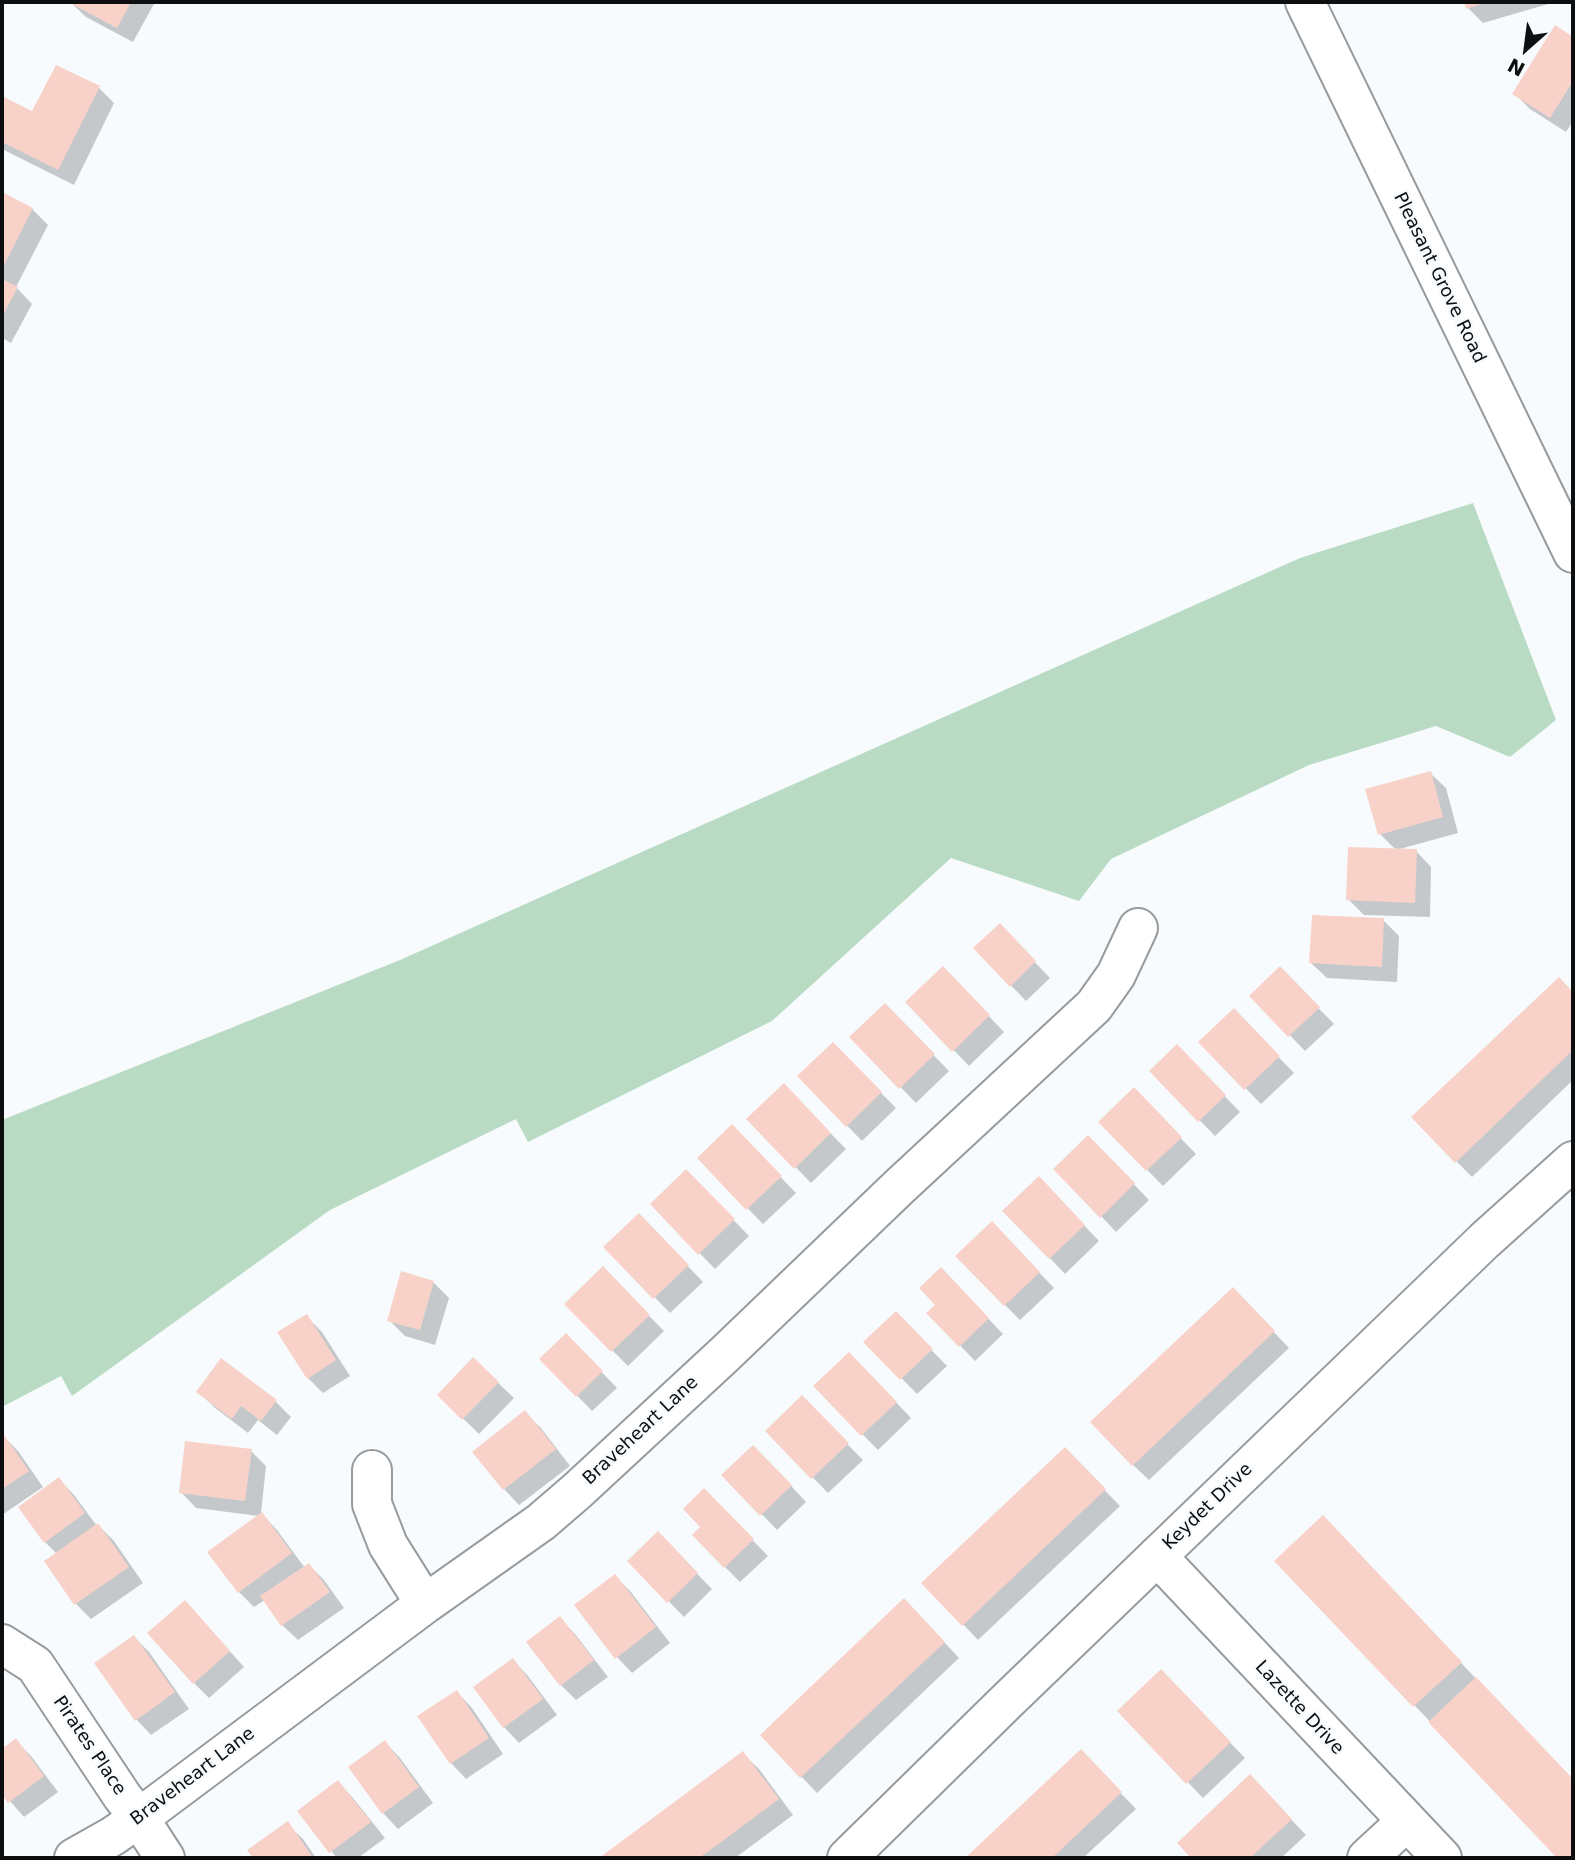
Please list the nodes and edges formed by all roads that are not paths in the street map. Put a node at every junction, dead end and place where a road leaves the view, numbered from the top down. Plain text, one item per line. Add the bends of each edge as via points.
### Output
1 (1305, 2) edge
2 (1573, 553) edge
3 (1138, 928) dead end
4 (1573, 1161) edge
5 (372, 1470) dead end
6 (1157, 1556) junction
7 (425, 1604) junction
8 (2, 1644) edge
9 (139, 1818) junction
10 (1406, 1822) junction
11 (74, 1858) edge
12 (165, 1858) edge
13 (847, 1858) edge
14 (1367, 1858) edge
15 (1442, 1858) edge

1 - 2 street, Pleasant Grove Road
3 - 7 street, Braveheart Lane via 1116,975 1094,1006 577,1491
4 - 6 street, Keydet Drive via 1475,1249
5 - 7 street via 372,1504 388,1545
6 - 10 street, Lazette Drive
6 - 13 street, Keydet Drive
7 - 9 street, Braveheart Lane
8 - 9 street, Pirates Place via 35,1665
9 - 11 street, Braveheart Lane
9 - 12 street, Pirates Place
10 - 14 street
10 - 15 street, Lazette Drive

